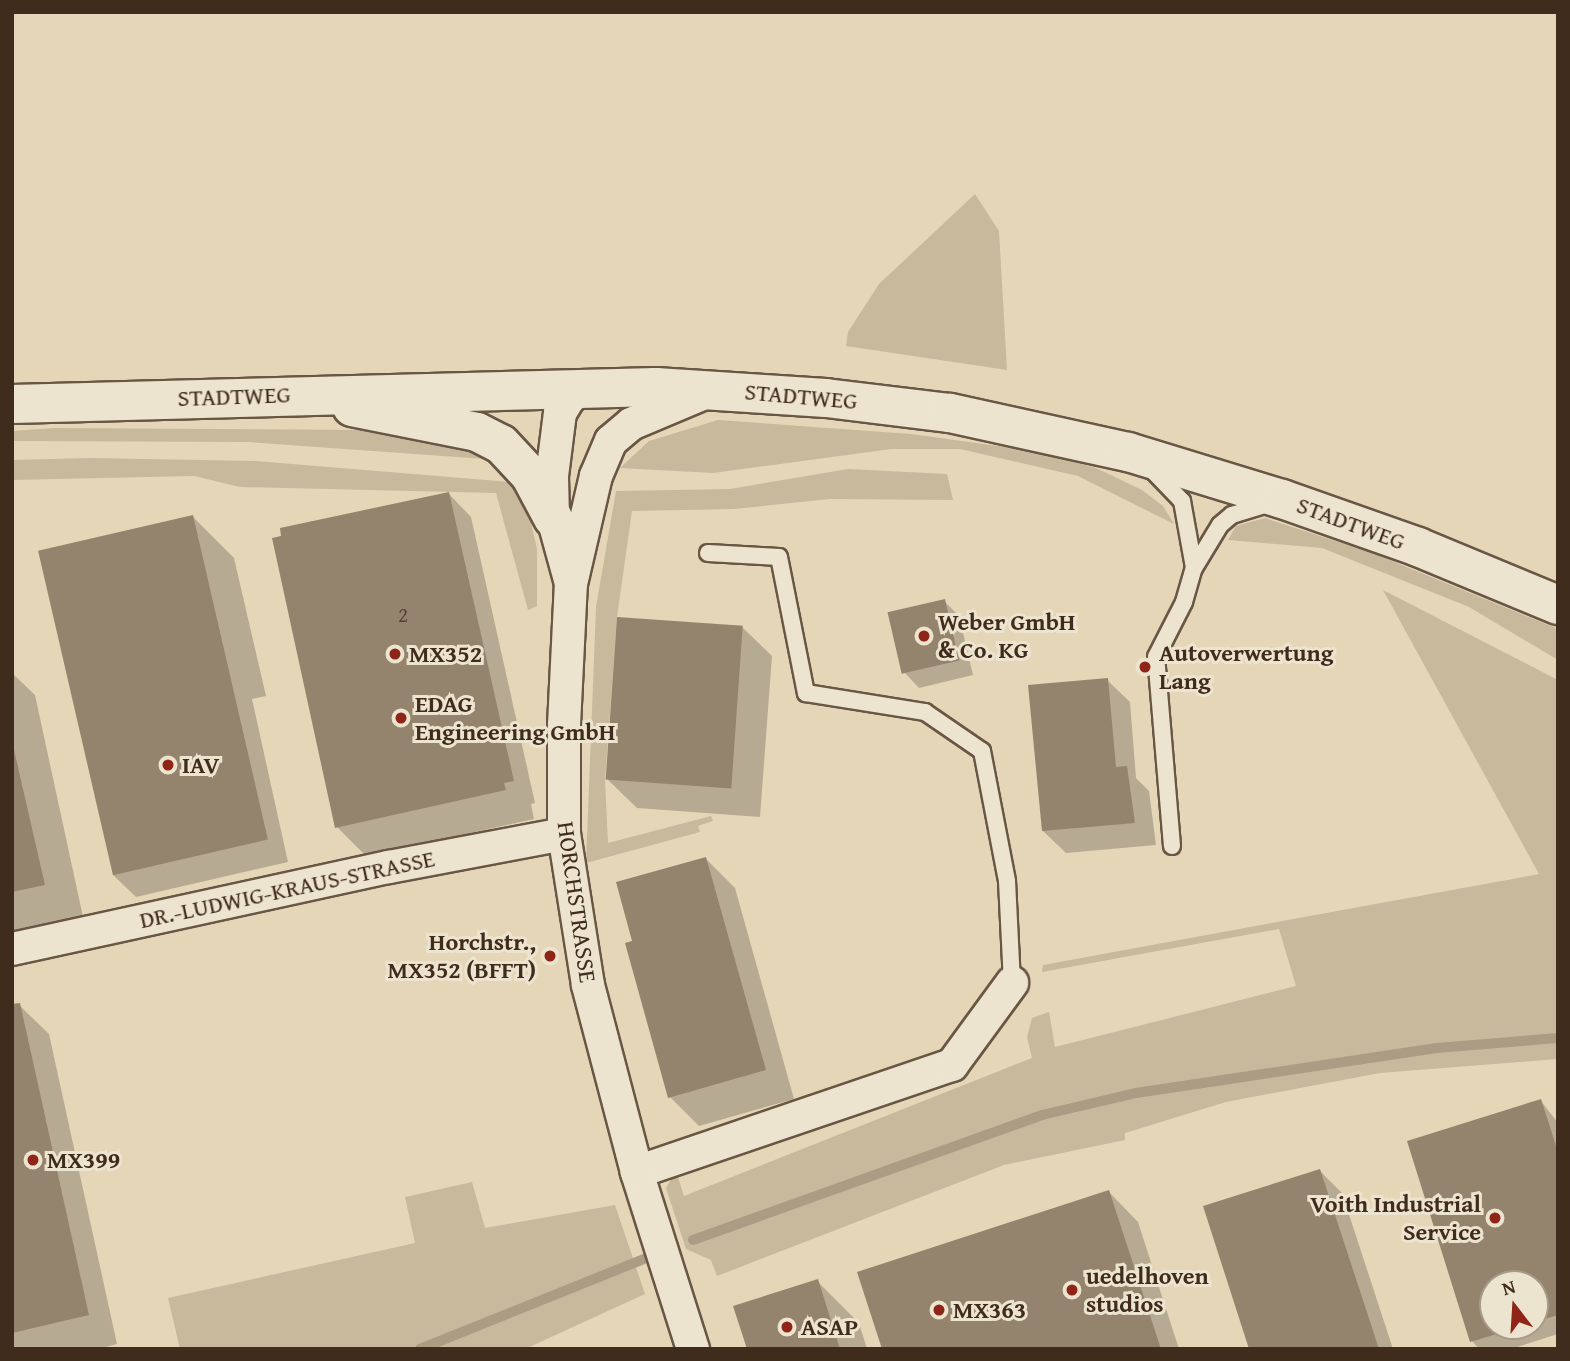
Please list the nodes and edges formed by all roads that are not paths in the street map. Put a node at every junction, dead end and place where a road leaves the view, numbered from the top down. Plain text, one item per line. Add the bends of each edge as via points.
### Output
1 (586, 386) junction
2 (714, 388) junction
3 (289, 393) junction
4 (12, 404) edge
5 (1128, 452) junction
6 (1282, 499) junction
7 (553, 518) junction
8 (708, 553) dead end
9 (1194, 568) junction
10 (571, 584) junction
11 (1558, 605) edge
12 (564, 834) junction
13 (1172, 846) dead end
14 (12, 949) edge
15 (1012, 983) joint
16 (637, 1172) junction
17 (693, 1349) edge

1 - 2 main road, STADTWEG
1 - 3 main road, STADTWEG
1 - 7 street, HORCHSTRASSE via 569,398 560,413 552,475
2 - 5 main road, STADTWEG via 950,413
2 - 10 street, HORCHSTRASSE via 631,424 611,441 596,476
3 - 4 main road, STADTWEG
3 - 7 main road via 477,432 501,444 530,475
5 - 6 main road, STADTWEG
5 - 9 lane via 1161,477 1182,501
6 - 9 lane via 1232,515
6 - 11 main road, STADTWEG via 1418,547
7 - 10 street, HORCHSTRASSE
8 - 15 lane via 779,557 806,693 925,712 982,751 1007,881
9 - 13 lane via 1184,603 1156,657
10 - 12 street, HORCHSTRASSE
12 - 14 street, DR.-LUDWIG-KRAUS-STRASSE via 376,869
12 - 16 street, HORCHSTRASSE via 588,985
15 - 16 street via 952,1065
16 - 17 street, HORCHSTRASSE

